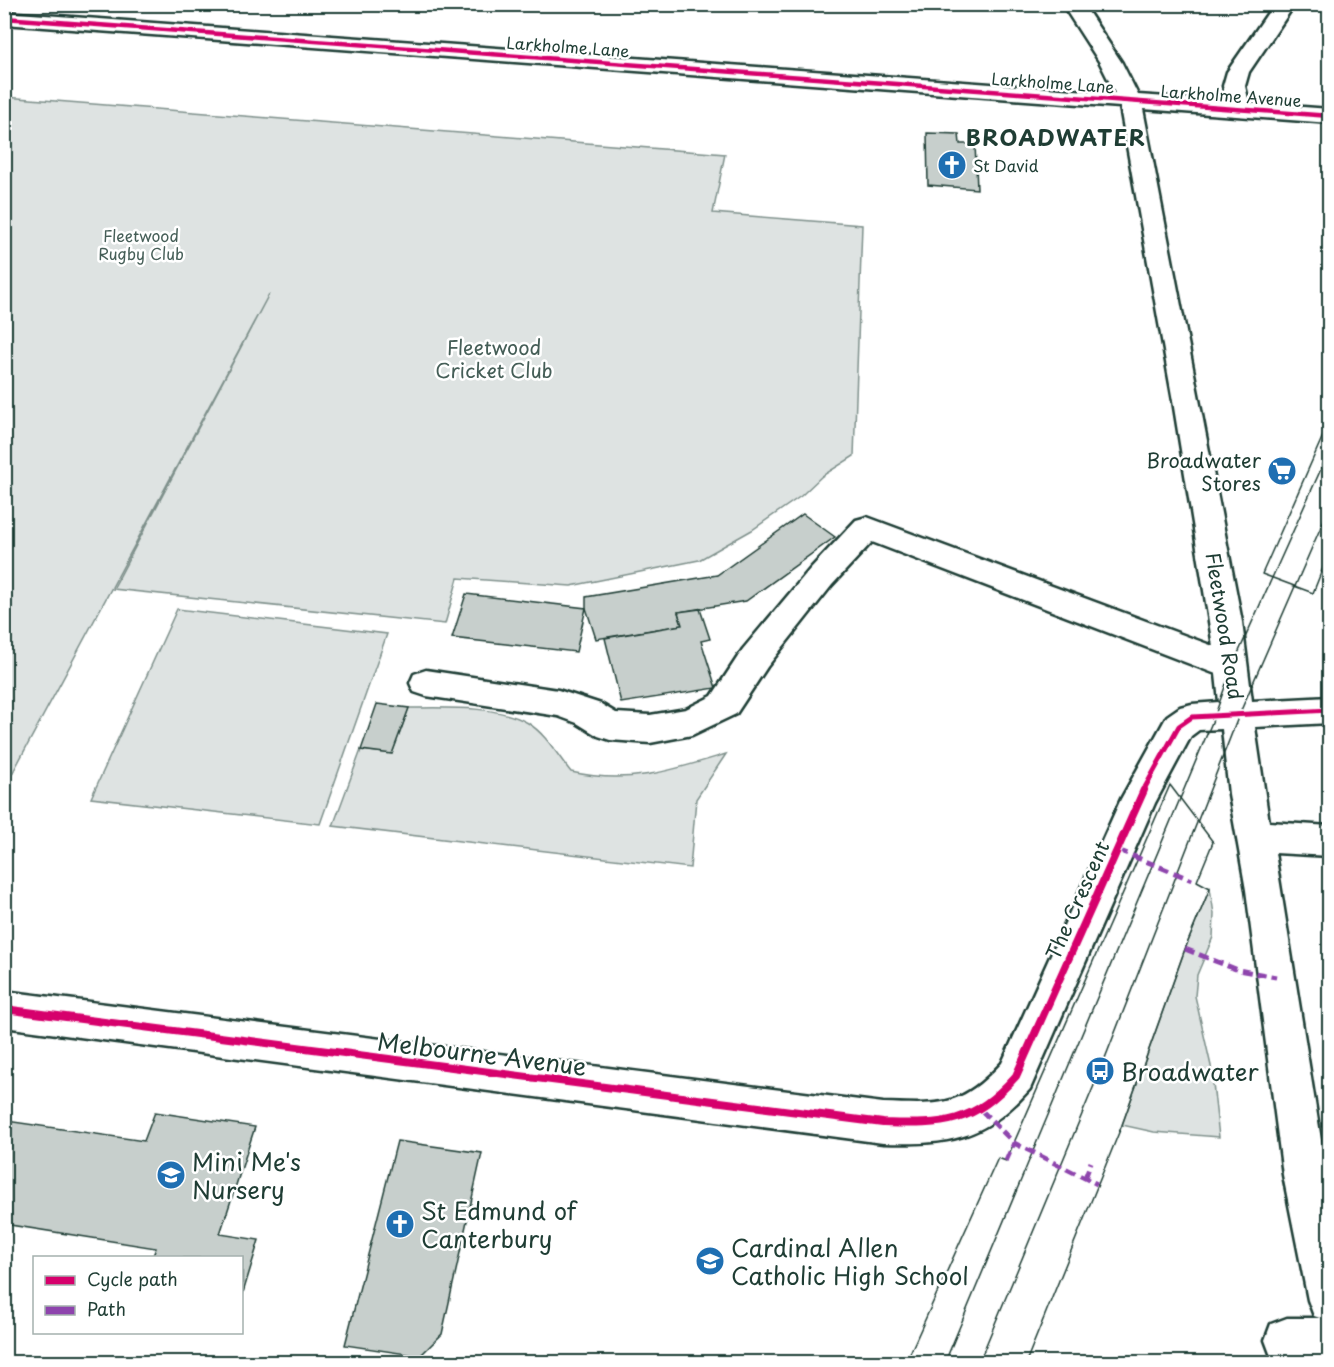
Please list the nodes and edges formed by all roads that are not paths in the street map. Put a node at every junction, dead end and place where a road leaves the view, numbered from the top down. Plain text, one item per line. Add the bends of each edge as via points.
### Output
1 (1072, 4) edge
2 (1286, 4) edge
3 (20, 14) edge
4 (1130, 101) junction
5 (1239, 109) junction
6 (1329, 116) edge
7 (1232, 667) junction
8 (426, 683) dead end
9 (1329, 710) edge
10 (1239, 715) junction
11 (1255, 836) junction
12 (1329, 841) edge
13 (4, 1009) edge
14 (954, 1121) joint
15 (1329, 1300) edge
16 (1287, 1340) dead end
17 (1329, 1340) edge

1 - 4 street, Fleetwood Road via 1111,63
2 - 5 street via 1238,72 1234,86
3 - 4 street, Larkholme Lane
4 - 5 street, Larkholme Avenue
4 - 7 street, Fleetwood Road
5 - 6 street, Larkholme Avenue
7 - 8 street via 867,528 755,658 724,705 692,721 650,729 610,726 589,713 558,703
7 - 10 street, Fleetwood Road
9 - 10 street, The Crescent
10 - 11 street, Fleetwood Road via 1246,794
10 - 14 street, The Crescent via 1192,717 1179,726 1139,799 1016,1076 981,1110
11 - 12 street
11 - 15 street, Fleetwood Road via 1304,1175
13 - 14 street, Melbourne Avenue via 883,1123 921,1125
16 - 17 street

